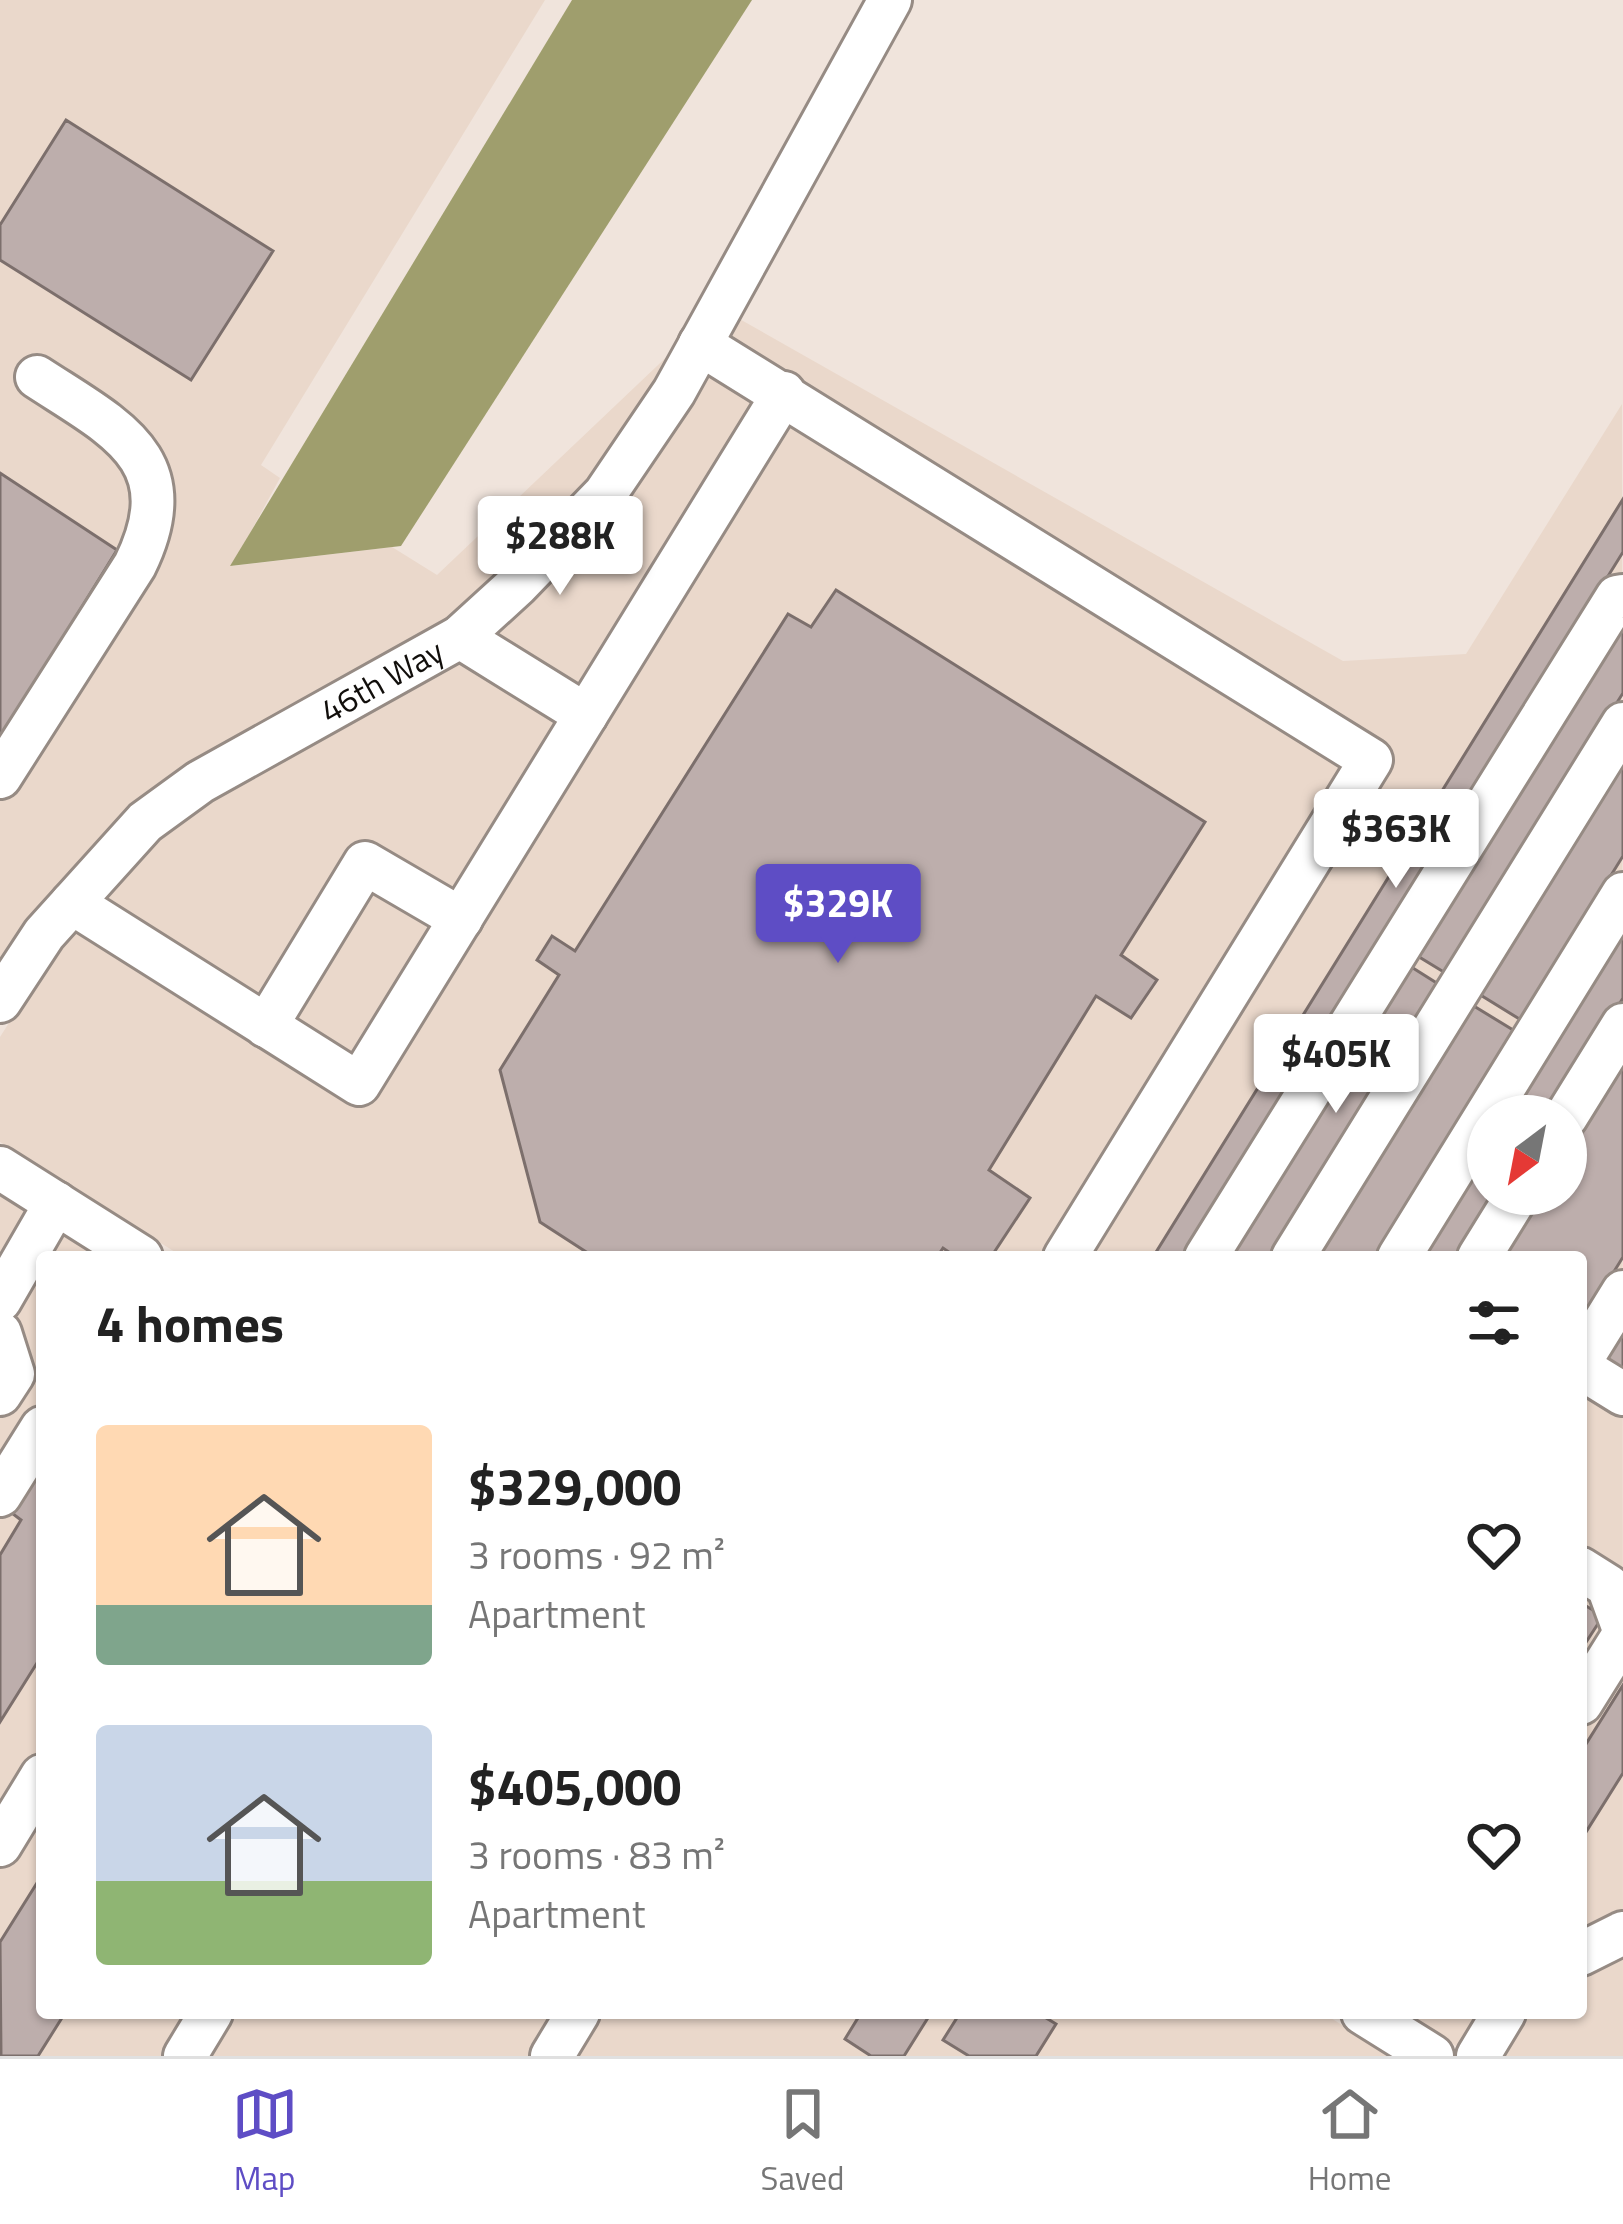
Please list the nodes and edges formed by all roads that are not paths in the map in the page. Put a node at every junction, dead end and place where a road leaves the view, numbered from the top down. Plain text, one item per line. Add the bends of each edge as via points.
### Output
1 (890, 0) edge
2 (700, 344) junction
3 (37, 377) dead end
4 (784, 393) junction
5 (1623, 596) edge
6 (460, 637) junction
7 (586, 715) junction
8 (1623, 724) edge
9 (0, 777) edge
10 (1623, 894) edge
11 (72, 903) junction
12 (461, 919) junction
13 (0, 1001) edge
14 (1623, 1024) edge
15 (266, 1026) junction
16 (1579, 1095) edge
17 (0, 1168) edge
18 (56, 1203) junction
19 (1505, 1215) edge
20 (132, 1251) edge
21 (1069, 1251) edge
22 (1210, 1251) edge
23 (1297, 1251) edge
24 (1403, 1251) edge
25 (1483, 1251) edge
26 (1623, 1292) edge
27 (0, 1300) edge
28 (0, 1333) edge
29 (1587, 1354) edge
30 (1587, 1368) edge
31 (0, 1394) edge
32 (1623, 1394) edge
33 (36, 1438) edge
34 (0, 1495) edge
35 (1587, 1573) edge
36 (1623, 1627) edge
37 (1623, 1636) edge
38 (1587, 1693) edge
39 (36, 1786) edge
40 (0, 1845) edge
41 (1623, 1934) edge
42 (1587, 1951) edge
43 (207, 2019) edge
44 (574, 2019) edge
45 (1373, 2019) edge
46 (1500, 2019) edge
47 (185, 2056) edge
48 (552, 2056) edge
49 (1432, 2056) edge
50 (1478, 2056) edge

1 - 2 street, 46th Way
2 - 4 street
2 - 6 street, 46th Way via 605,494
3 - 9 street via 140,454 153,479 153,511 135,565
4 - 7 street
4 - 21 street via 1372,760
5 - 22 street
6 - 7 street
6 - 11 street, 46th Way via 200,782 145,822
7 - 12 street
8 - 23 street
10 - 24 street
11 - 13 street, 46th Way
11 - 15 street
12 - 15 street via 365,862
12 - 15 street via 359,1084
14 - 16 street
17 - 18 street
18 - 20 street
18 - 27 street
19 - 25 street
26 - 29 street
28 - 31 street via 13,1374
30 - 32 street
33 - 34 street
35 - 36 street via 1608,1586
37 - 38 street
39 - 40 street
41 - 42 street
43 - 47 street
44 - 48 street
45 - 49 street
46 - 50 street

